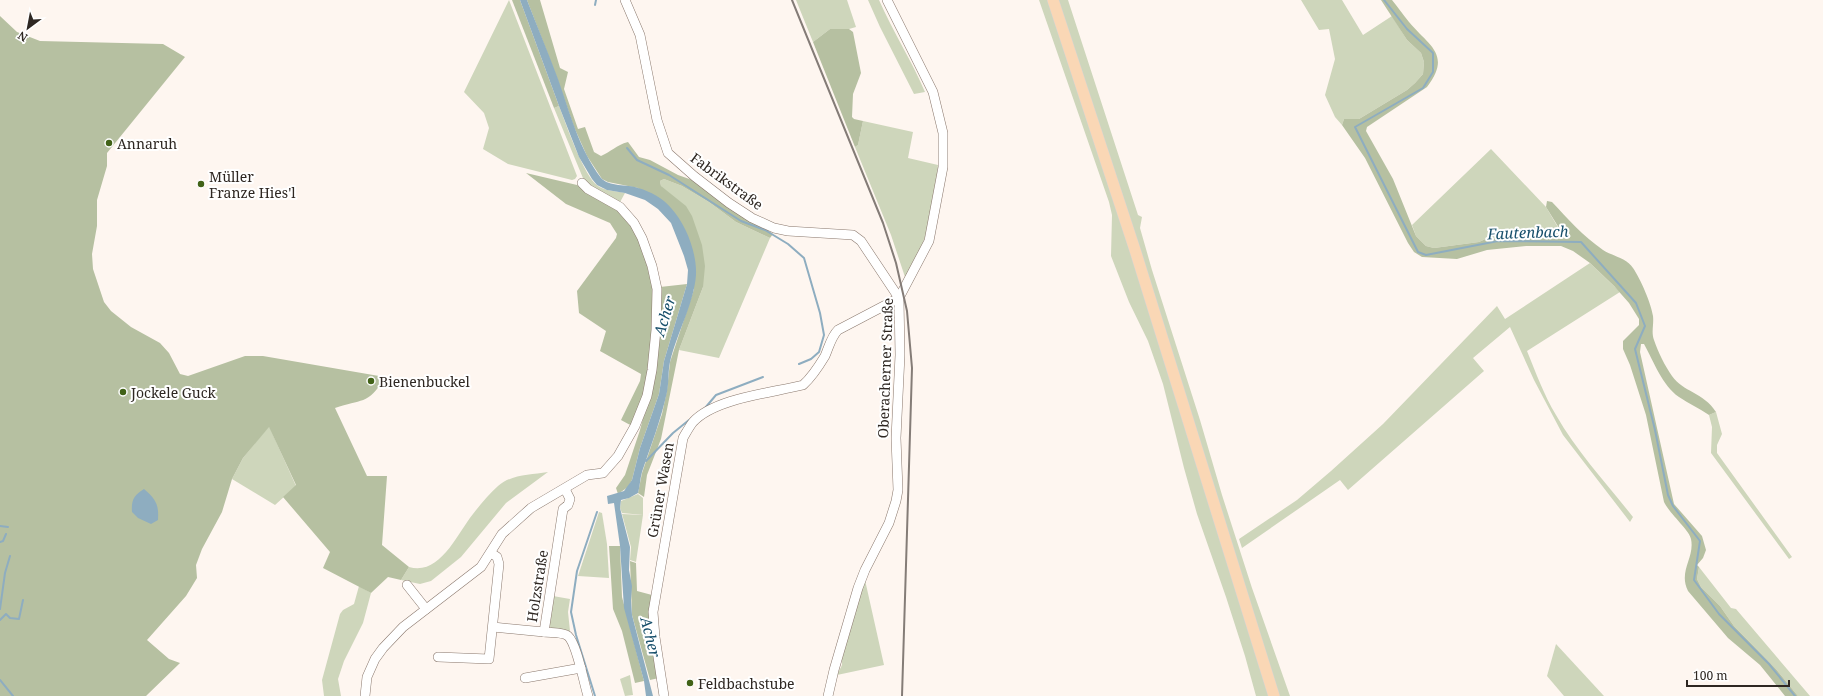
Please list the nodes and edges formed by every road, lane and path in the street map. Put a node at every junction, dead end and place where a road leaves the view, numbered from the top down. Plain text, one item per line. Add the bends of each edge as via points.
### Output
1 (625, 0) edge
2 (887, 0) edge
3 (1053, 0) edge
4 (582, 182) dead end
5 (900, 298) junction
6 (565, 489) junction
7 (554, 495) junction
8 (563, 509) junction
9 (491, 553) junction
10 (407, 584) dead end
11 (426, 609) junction
12 (493, 627) junction
13 (544, 632) junction
14 (438, 657) dead end
15 (581, 668) junction
16 (525, 678) dead end
17 (365, 696) edge
18 (588, 696) edge
19 (664, 696) edge
20 (828, 696) edge
21 (1274, 696) edge

1 - 5 street, Fabrikstraße via 640,35 657,120 668,153 729,202 752,218 774,228 853,236 861,241
2 - 5 street, Oberacherner Straße via 933,92 943,133 944,149 940,187 929,241
3 - 21 main road via 1135,250
4 - 6 street via 588,189 620,207 634,223 642,238 657,289 656,330 647,396 635,426 618,456 602,473 587,475
5 - 19 street, Grüner Wasen via 834,333 824,357 803,385 736,400 708,411 692,423 683,438 653,612
5 - 20 street, Oberacherner Straße via 896,438 898,490 889,523 858,588
6 - 7 street
6 - 8 street, Holzstraße via 570,499
7 - 8 street
7 - 9 street via 518,518 502,534
8 - 13 street, Holzstraße
9 - 11 street via 467,580
9 - 12 street via 497,557 499,564
10 - 11 street
11 - 17 street via 402,627 375,659 367,677
12 - 13 street
12 - 14 street via 489,659
13 - 15 street, Holzstraße via 569,637
15 - 16 street
15 - 18 street, Holzstraße

